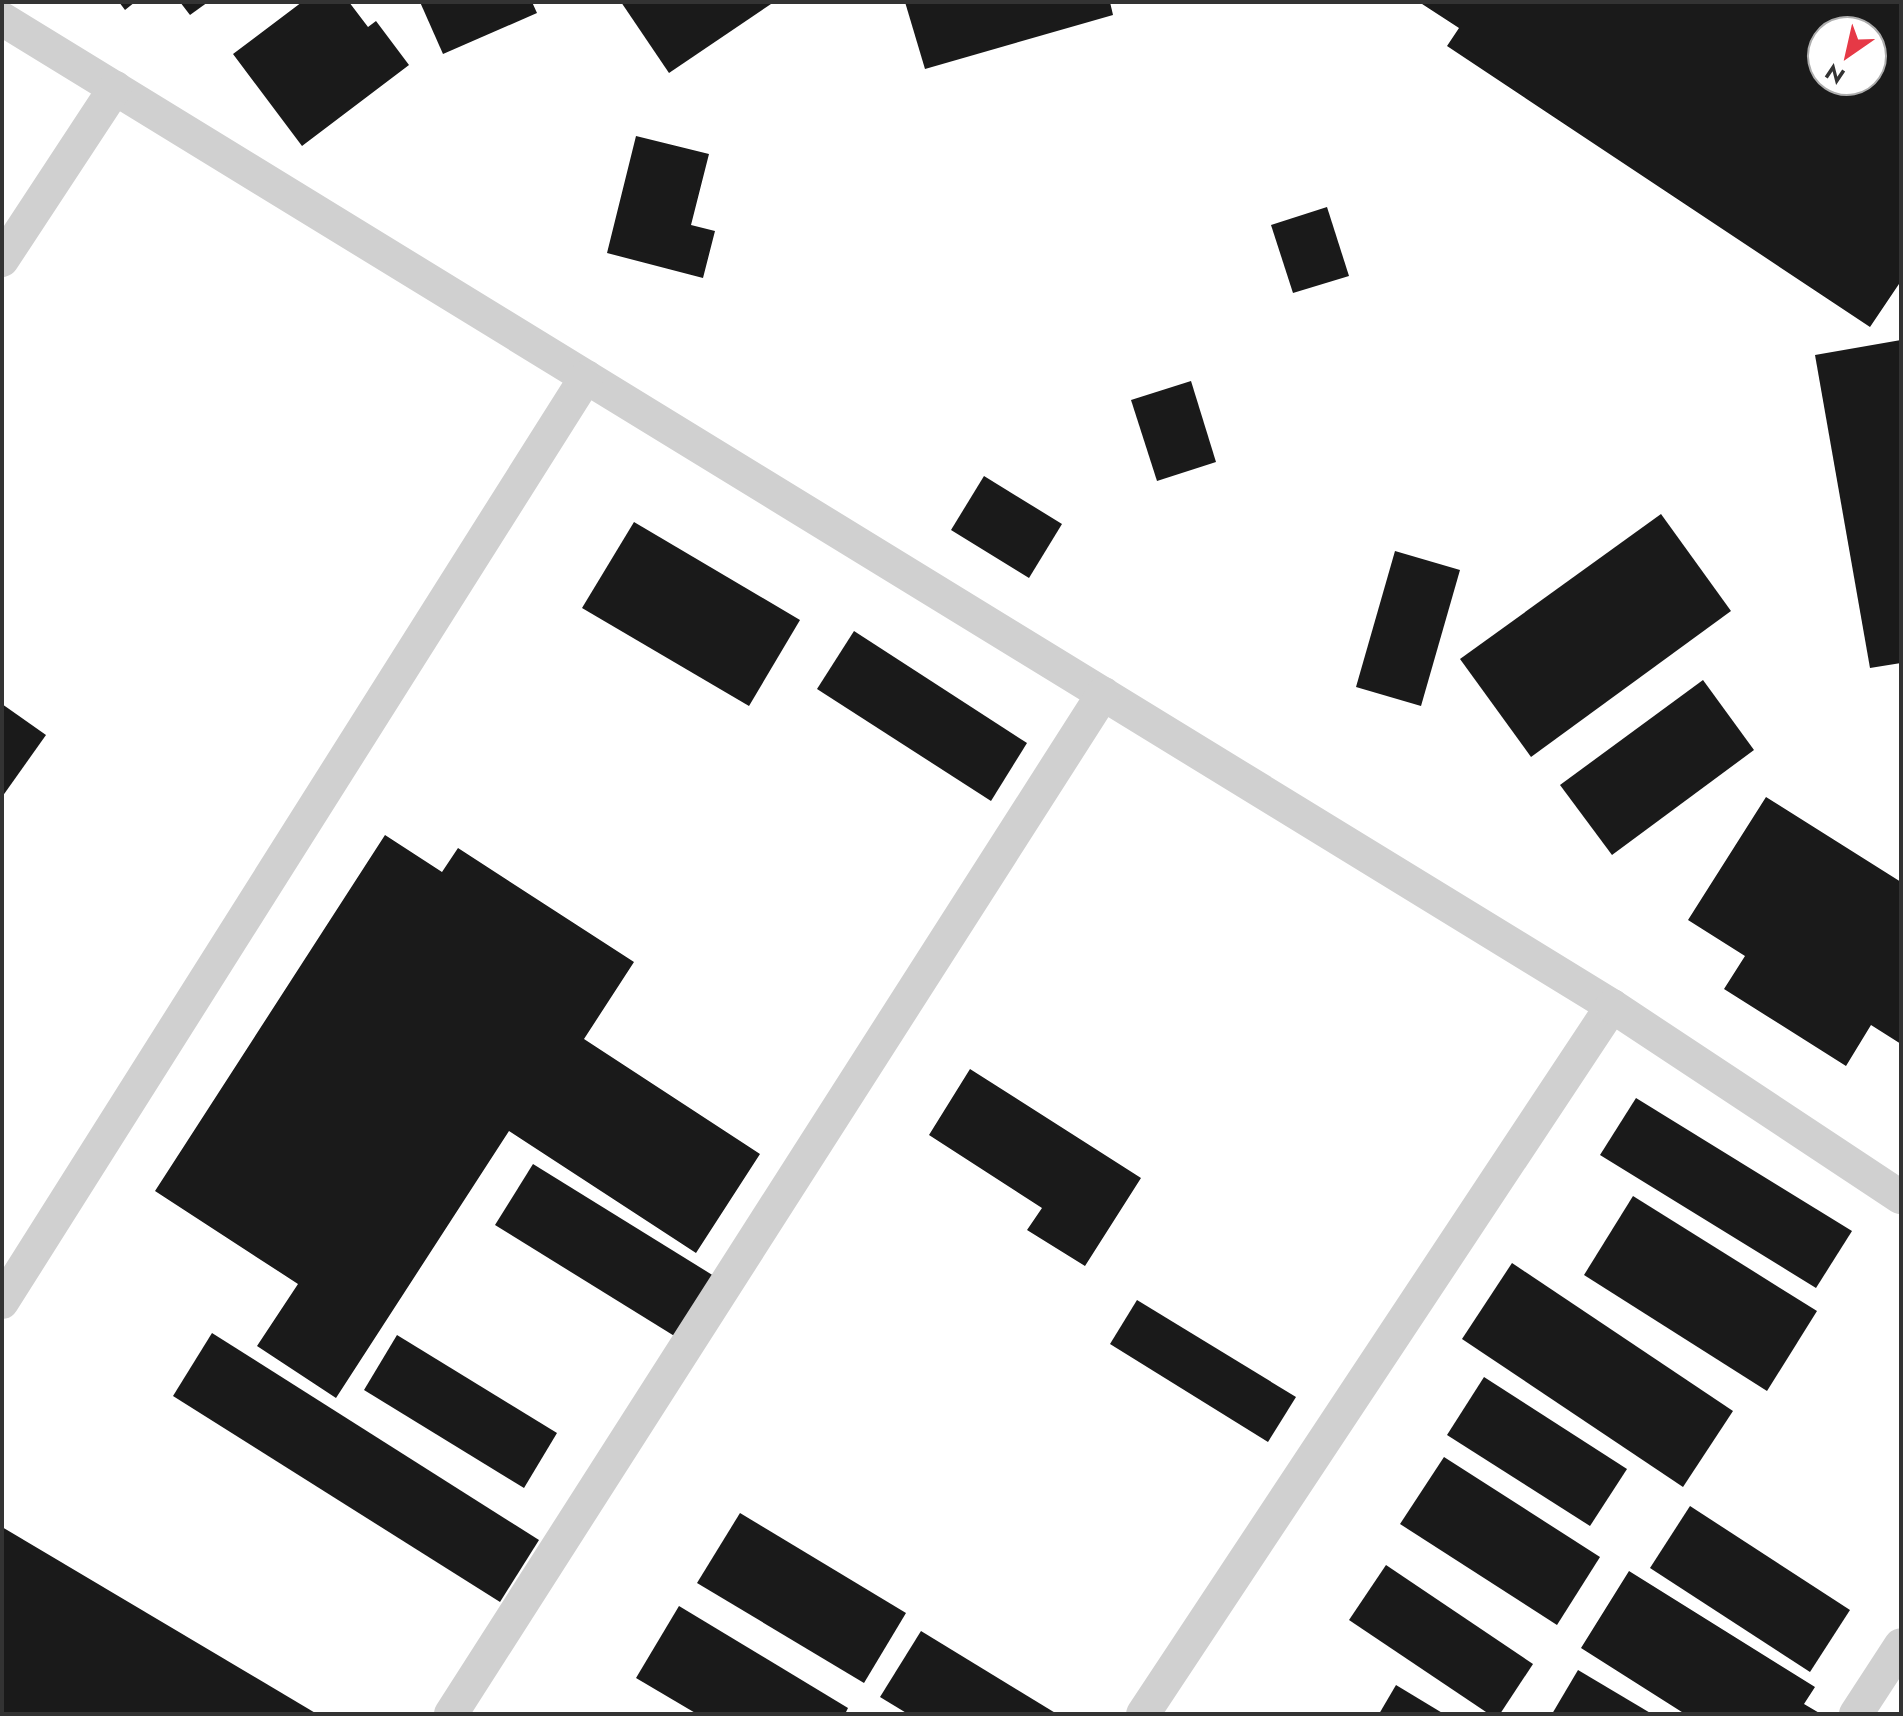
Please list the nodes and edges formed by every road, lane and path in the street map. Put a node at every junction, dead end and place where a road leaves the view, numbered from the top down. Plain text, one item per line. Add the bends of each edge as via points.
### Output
1 (2, 19) edge
2 (115, 88) junction
3 (2, 260) edge
4 (586, 377) junction
5 (1103, 694) junction
6 (1612, 1006) junction
7 (1901, 1197) edge
8 (2, 1302) edge
9 (1901, 1645) edge
10 (451, 1714) edge
11 (1143, 1714) edge
12 (1856, 1714) edge

1 - 2 lane
2 - 3 lane
2 - 4 lane
4 - 5 lane
4 - 8 lane
5 - 6 lane
5 - 10 lane
6 - 7 lane
6 - 11 lane
9 - 12 lane

